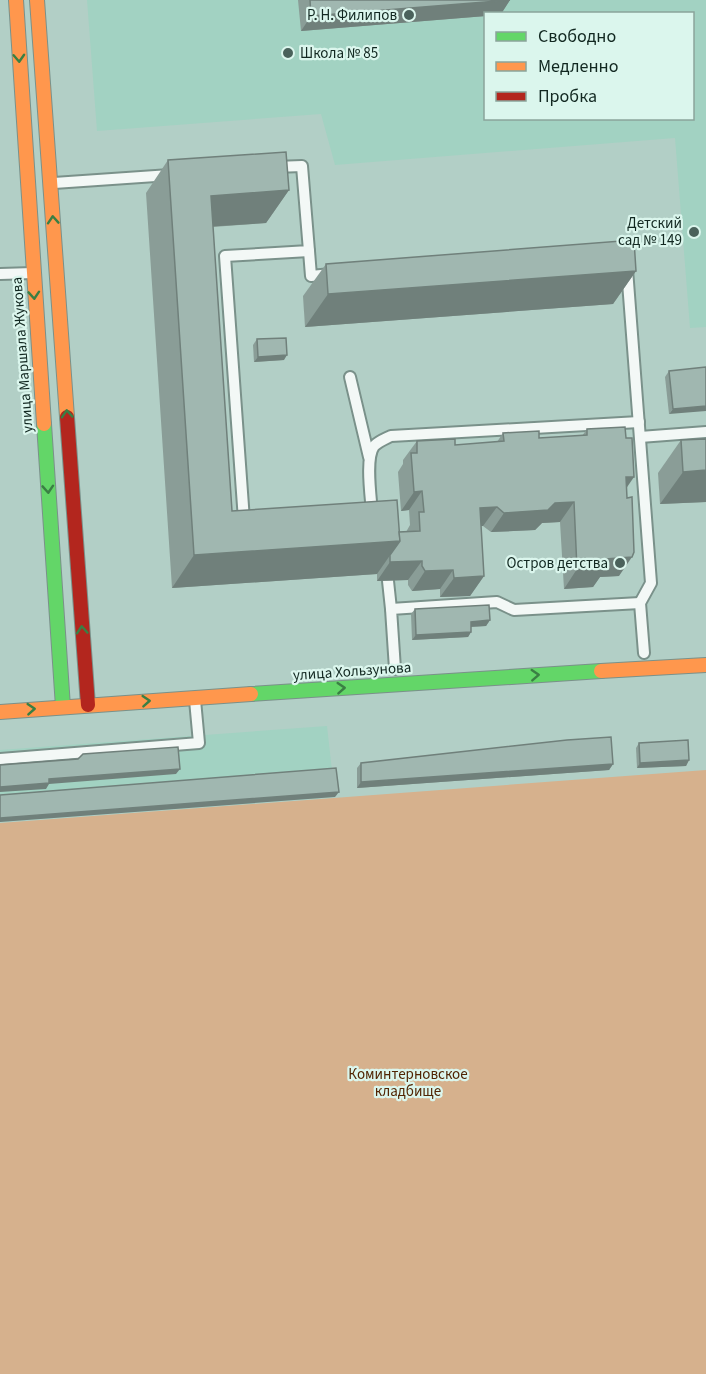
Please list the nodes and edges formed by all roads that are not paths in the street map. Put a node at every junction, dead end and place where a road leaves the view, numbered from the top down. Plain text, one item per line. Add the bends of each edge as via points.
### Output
1 (16, 0) edge
2 (37, 0) edge
3 (268, 168) edge
4 (176, 174) edge
5 (50, 183) junction
6 (309, 252) junction
7 (626, 252) edge
8 (33, 273) junction
9 (345, 273) edge
10 (0, 274) edge
11 (350, 377) dead end
12 (639, 422) junction
13 (706, 432) edge
14 (640, 437) junction
15 (369, 457) junction
16 (385, 512) edge
17 (361, 513) edge
18 (372, 513) junction
19 (256, 519) edge
20 (388, 581) edge
21 (640, 603) junction
22 (391, 609) junction
23 (643, 653) dead end
24 (706, 665) edge
25 (395, 669) dead end
26 (92, 688) junction
27 (57, 690) junction
28 (195, 698) junction
29 (88, 705) junction
30 (63, 707) junction
31 (0, 712) edge
32 (0, 759) edge

1 -> 8 street, улица Маршала Жукова
2 - 5 street
3 - 6 lane via 302,166
4 - 5 lane
26 -> 5 street
6 - 9 lane via 311,276
6 - 19 lane via 225,256 244,520
7 - 12 lane
8 - 10 lane
8 -> 27 street, улица Маршала Жукова
11 - 15 lane
12 - 14 lane
12 - 15 lane via 391,436 373,447
13 - 14 lane
14 - 21 lane via 651,583
15 - 18 lane
16 - 18 lane
17 - 18 lane
20 - 22 lane
21 - 22 lane via 514,610 497,602
21 - 23 lane
22 - 25 lane
28 -> 24 street, улица Хользунова
26 - 27 street
26 - 29 street
27 - 30 street, улица Маршала Жукова
29 -> 28 street, улица Хользунова
28 - 32 lane via 199,743
29 - 30 street, улица Хользунова
31 -> 30 street, улица Хользунова

